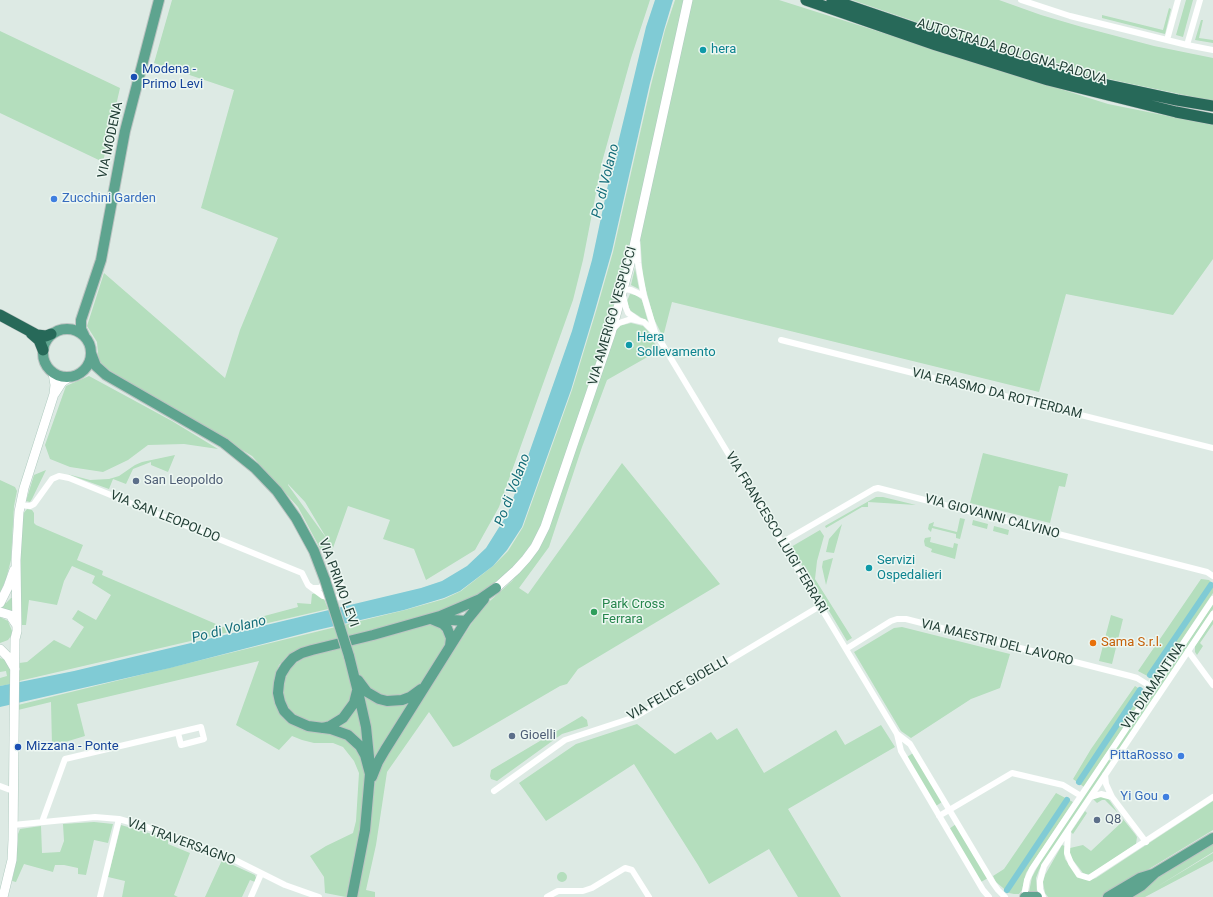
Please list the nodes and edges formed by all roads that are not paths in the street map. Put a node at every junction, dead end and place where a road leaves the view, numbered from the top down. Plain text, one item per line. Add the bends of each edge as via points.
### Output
1 (158, 0) edge
2 (688, 0) edge
3 (806, 0) edge
4 (832, 0) edge
5 (1021, 0) edge
6 (1178, 0) edge
7 (1200, 0) edge
8 (1167, 40) junction
9 (1187, 45) junction
10 (1213, 50) edge
11 (1213, 106) edge
12 (1213, 119) edge
13 (637, 233) junction
14 (624, 289) junction
15 (644, 296) junction
16 (84, 309) junction
17 (0, 315) edge
18 (638, 320) junction
19 (67, 328) junction
20 (29, 331) junction
21 (655, 332) junction
22 (611, 333) junction
23 (51, 334) junction
24 (84, 335) junction
25 (781, 340) dead end
26 (43, 350) junction
27 (91, 353) junction
28 (82, 372) junction
29 (53, 373) junction
30 (106, 375) junction
31 (69, 377) junction
32 (54, 394) junction
33 (1213, 448) edge
34 (20, 505) junction
35 (782, 543) junction
36 (16, 560) junction
37 (1213, 576) edge
38 (312, 588) junction
39 (496, 588) junction
40 (1213, 599) edge
41 (0, 602) edge
42 (820, 606) junction
43 (0, 612) edge
44 (1213, 614) edge
45 (431, 619) junction
46 (466, 621) junction
47 (16, 624) junction
48 (15, 639) junction
49 (450, 648) junction
50 (0, 649) edge
51 (846, 649) junction
52 (1188, 651) junction
53 (0, 656) edge
54 (13, 669) junction
55 (352, 670) junction
56 (431, 677) junction
57 (1213, 685) edge
58 (1153, 688) junction
59 (358, 689) junction
60 (322, 728) junction
61 (178, 733) dead end
62 (897, 734) junction
63 (1105, 775) junction
64 (370, 779) junction
65 (0, 786) edge
66 (13, 791) junction
67 (494, 791) dead end
68 (1081, 796) junction
69 (1112, 797) junction
70 (1213, 797) edge
71 (1089, 798) junction
72 (949, 810) junction
73 (939, 816) junction
74 (119, 819) junction
75 (42, 822) junction
76 (14, 824) junction
77 (1068, 830) junction
78 (1213, 838) edge
79 (1146, 842) junction
80 (1155, 873) junction
81 (261, 874) junction
82 (993, 883) junction
83 (983, 890) junction
84 (352, 895) edge
85 (3, 897) edge
86 (100, 897) edge
87 (251, 897) edge
88 (319, 897) edge
89 (547, 897) edge
90 (649, 897) edge
91 (989, 897) edge
92 (1006, 897) edge
93 (1025, 897) edge
94 (1037, 897) edge
95 (1043, 897) edge
96 (1108, 897) edge
97 (1123, 897) edge

1 - 16 main road, VIA MODENA via 125,131 101,260
2 - 13 main road, VIA AMERIGO VESPUCCI
3 - 12 highway, AUTOSTRADA BOLOGNA-PADOVA via 1048,80
4 - 11 highway, AUTOSTRADA BOLOGNA-PADOVA via 1051,73
5 - 8 street via 1070,16
6 - 8 street
7 - 9 street
8 - 9 street
9 - 10 street
13 - 14 main road, VIA AMERIGO VESPUCCI
13 - 15 street, VIA FRANCESCO LUIGI FERRARI via 638,263
14 - 15 street
14 - 18 street, VIA FRANCESCO LUIGI FERRARI via 623,296 628,313
14 - 22 main road, VIA AMERIGO VESPUCCI
15 - 21 street, VIA FRANCESCO LUIGI FERRARI
16 - 19 main road, VIA MODENA via 77,322
16 - 24 main road, VIA MODENA via 81,325
17 - 20 highway
18 - 21 street, VIA FRANCESCO LUIGI FERRARI
18 - 22 street via 631,319 619,323
19 - 23 main road
19 - 24 main road
20 - 23 highway via 42,336
20 - 26 highway via 39,340
21 - 35 street, VIA FRANCESCO LUIGI FERRARI
22 - 39 main road, VIA AMERIGO VESPUCCI via 545,527 526,559
23 - 26 main road
24 - 27 main road
25 - 33 street, VIA ERASMO DA ROTTERDAM
26 - 29 main road via 45,364
27 - 28 main road
27 - 30 main road via 96,366
28 - 30 main road via 93,370
28 - 31 main road
29 - 31 main road
29 - 32 main road
30 - 55 main road, VIA PRIMO LEVI, bridge via 224,443 255,468 277,491 296,518 314,551
31 - 32 main road
32 - 34 main road
34 - 36 main road
34 - 38 street, VIA SAN LEOPOLDO via 34,504 52,479 59,476 69,478 302,573 308,586
35 - 37 street, VIA GIOVANNI CALVINO via 878,488 1206,572
35 - 42 street, VIA FRANCESCO LUIGI FERRARI
36 - 41 main road via 11,580
36 - 47 main road
38 - 38 street, VIA SAN LEOPOLDO via 323,596 334,598 340,597 344,588 337,582
39 - 45 main road via 471,603
39 - 46 main road
40 - 58 street, VIA DIAMANTINA
42 - 51 street, VIA FRANCESCO LUIGI FERRARI
42 - 67 street, VIA FELICE GIOELLI via 635,717 566,740
43 - 47 main road via 10,615
44 - 52 street, VIA DIAMANTINA
45 - 46 main road
45 - 49 main road via 447,628 451,638
45 - 60 main road via 312,650 293,658 281,674 278,693 280,702 292,718 308,726
46 - 49 main road
47 - 48 main road
48 - 50 main road
48 - 54 main road
49 - 56 main road
50 - 54 main road
51 - 58 street, VIA MAESTRI DEL LAVORO via 892,621 906,619 1130,676
51 - 62 street, VIA FRANCESCO LUIGI FERRARI
52 - 57 street
52 - 63 street, VIA DIAMANTINA
53 - 54 main road
54 - 66 main road
55 - 56 main road via 367,692 387,701 410,697
55 - 59 main road, VIA PRIMO LEVI
56 - 64 main road via 381,756
58 - 68 street, VIA DIAMANTINA
59 - 60 main road via 354,703 343,718
59 - 64 main road, VIA PRIMO LEVI via 366,727
60 - 64 main road via 340,731 360,746 365,755
61 - 75 street via 65,759
62 - 72 street, VIA FRANCESCO LUIGI FERRARI via 910,744
62 - 73 street, VIA FRANCESCO LUIGI FERRARI via 901,751
63 - 69 street
63 - 71 street, VIA DIAMANTINA
64 - 84 main road, VIA PRIMO LEVI via 365,830
65 - 66 street
66 - 76 main road
68 - 72 street via 1062,785 1012,773
68 - 93 street, VIA DIAMANTINA via 1032,869
69 - 71 street via 1101,794
69 - 79 street
70 - 79 street
71 - 77 street, VIA DIAMANTINA
72 - 73 street
72 - 82 street, VIA FRANCESCO LUIGI FERRARI
73 - 83 street, VIA FRANCESCO LUIGI FERRARI
74 - 75 street, VIA TRAVERSAGNO via 95,817
74 - 81 street, VIA TRAVERSAGNO via 226,856
74 - 86 street
75 - 76 street, VIA TRAVERSAGNO
76 - 85 main road via 12,860
77 - 79 street via 1068,858 1074,869 1087,878 1092,878
77 - 95 street, VIA DIAMANTINA via 1041,871 1040,889
78 - 80 main road
80 - 96 main road via 1140,878
80 - 97 main road
81 - 87 street
81 - 88 street, VIA TRAVERSAGNO
82 - 83 street
82 - 92 street, VIA FRANCESCO LUIGI FERRARI
83 - 91 street, VIA FRANCESCO LUIGI FERRARI
89 - 90 street via 558,891 583,891 592,888 625,868 632,870
93 - 94 main road

